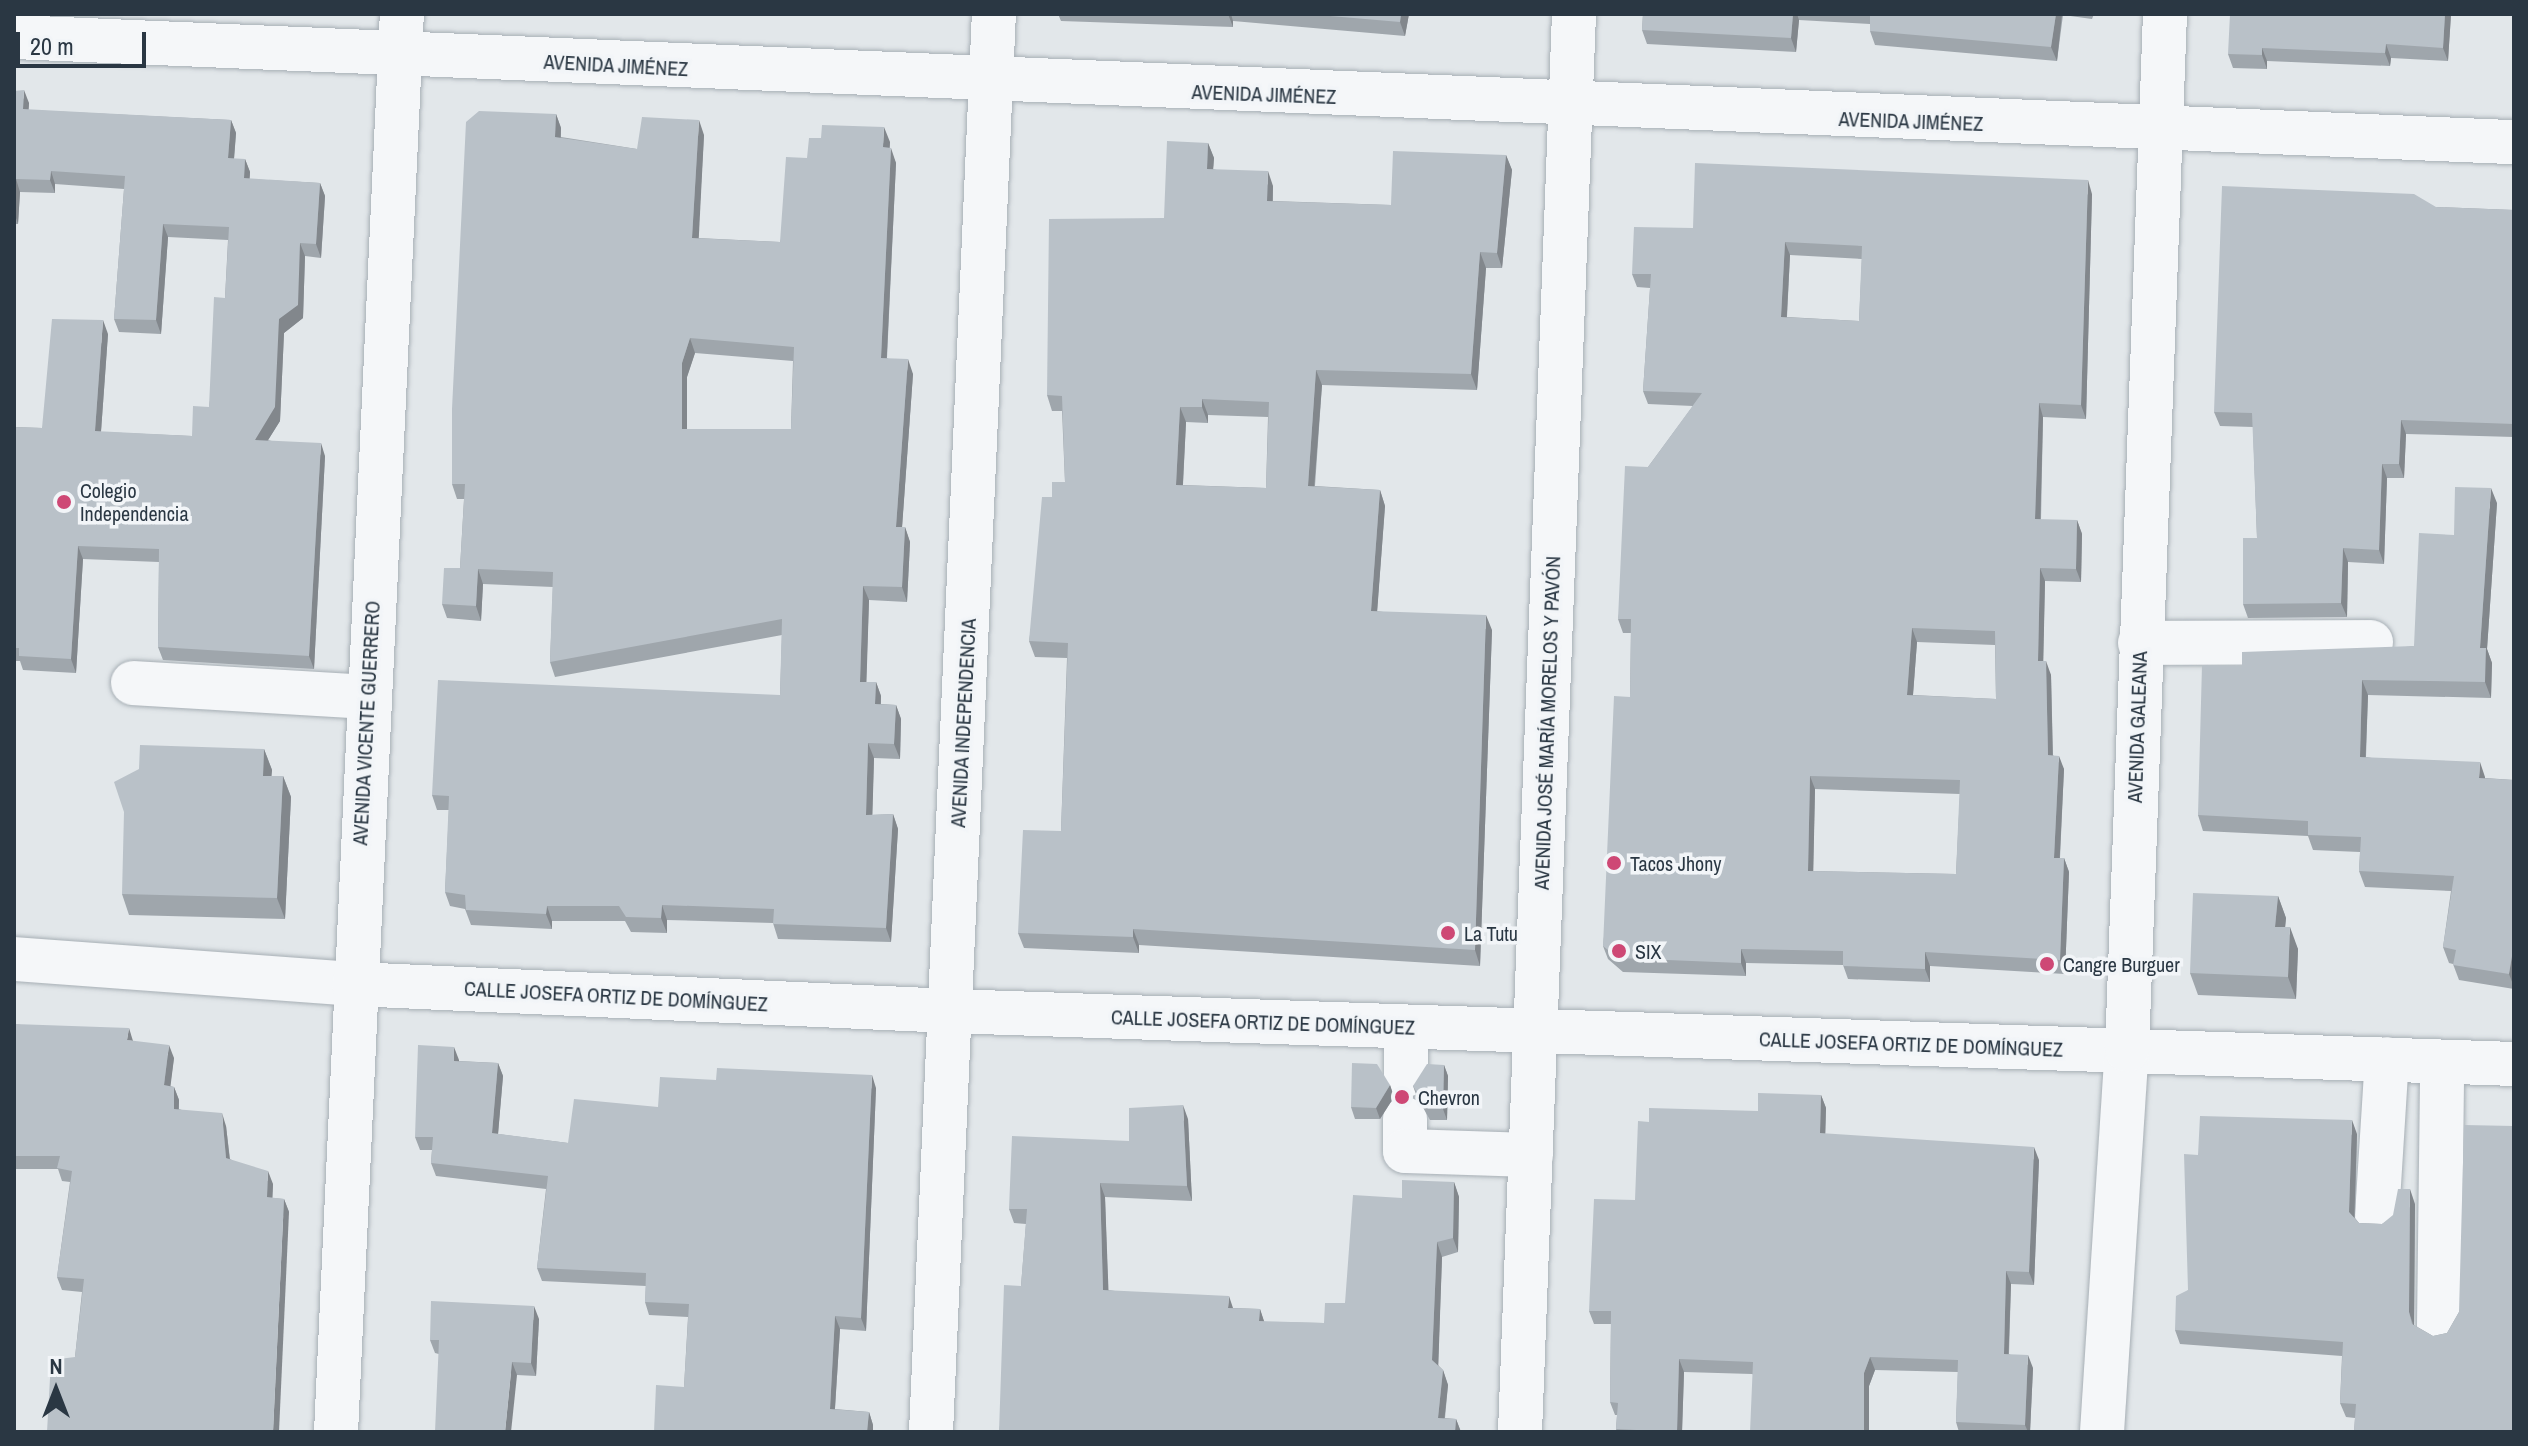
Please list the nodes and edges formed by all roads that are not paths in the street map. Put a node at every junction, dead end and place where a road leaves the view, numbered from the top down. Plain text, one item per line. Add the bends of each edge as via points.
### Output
1 (994, 14) edge
2 (1574, 14) edge
3 (2161, 17) edge
4 (401, 34) edge
5 (14, 37) edge
6 (992, 83) junction
7 (1570, 107) junction
8 (2157, 131) junction
9 (2514, 142) edge
10 (2371, 642) dead end
11 (2140, 643) junction
12 (133, 683) dead end
13 (368, 697) junction
14 (14, 959) edge
15 (354, 984) junction
16 (950, 1011) junction
17 (1406, 1028) junction
18 (1536, 1033) junction
19 (2127, 1050) junction
20 (2387, 1059) junction
21 (2442, 1062) junction
22 (2514, 1064) edge
23 (1406, 1075) dead end
24 (1405, 1119) dead end
25 (1531, 1155) junction
26 (2377, 1216) dead end
27 (2439, 1326) dead end
28 (336, 1432) edge
29 (931, 1432) edge
30 (1520, 1432) edge
31 (2102, 1432) edge

1 - 6 street, AVENIDA INDEPENDENCIA
2 - 7 street, AVENIDA JOSÉ MARÍA MORELOS Y PAVÓN
3 - 8 street, AVENIDA GALEANA
4 - 5 street, AVENIDA JIMÉNEZ
4 - 6 street, AVENIDA JIMÉNEZ
4 - 13 street, AVENIDA VICENTE GUERRERO
6 - 7 street, AVENIDA JIMÉNEZ
6 - 16 street, AVENIDA INDEPENDENCIA
7 - 8 street, AVENIDA JIMÉNEZ
7 - 18 street, AVENIDA JOSÉ MARÍA MORELOS Y PAVÓN
8 - 9 street, AVENIDA JIMÉNEZ
8 - 11 street, AVENIDA GALEANA
10 - 11 street
11 - 19 street, AVENIDA GALEANA
12 - 13 street
13 - 15 street, AVENIDA VICENTE GUERRERO
14 - 15 street, CALLE JOSEFA ORTIZ DE DOMÍNGUEZ
15 - 16 street, CALLE JOSEFA ORTIZ DE DOMÍNGUEZ
15 - 28 street, AVENIDA VICENTE GUERRERO
16 - 17 street, CALLE JOSEFA ORTIZ DE DOMÍNGUEZ
16 - 29 street, AVENIDA INDEPENDENCIA
17 - 18 street, CALLE JOSEFA ORTIZ DE DOMÍNGUEZ
17 - 23 street
18 - 19 street, CALLE JOSEFA ORTIZ DE DOMÍNGUEZ
18 - 25 street, AVENIDA JOSÉ MARÍA MORELOS Y PAVÓN
19 - 20 street, CALLE JOSEFA ORTIZ DE DOMÍNGUEZ
19 - 31 street, AVENIDA GALEANA
20 - 21 street, CALLE JOSEFA ORTIZ DE DOMÍNGUEZ
20 - 26 street
21 - 22 street, CALLE JOSEFA ORTIZ DE DOMÍNGUEZ
21 - 27 street
24 - 25 street via 1405,1151
25 - 30 street, AVENIDA JOSÉ MARÍA MORELOS Y PAVÓN

